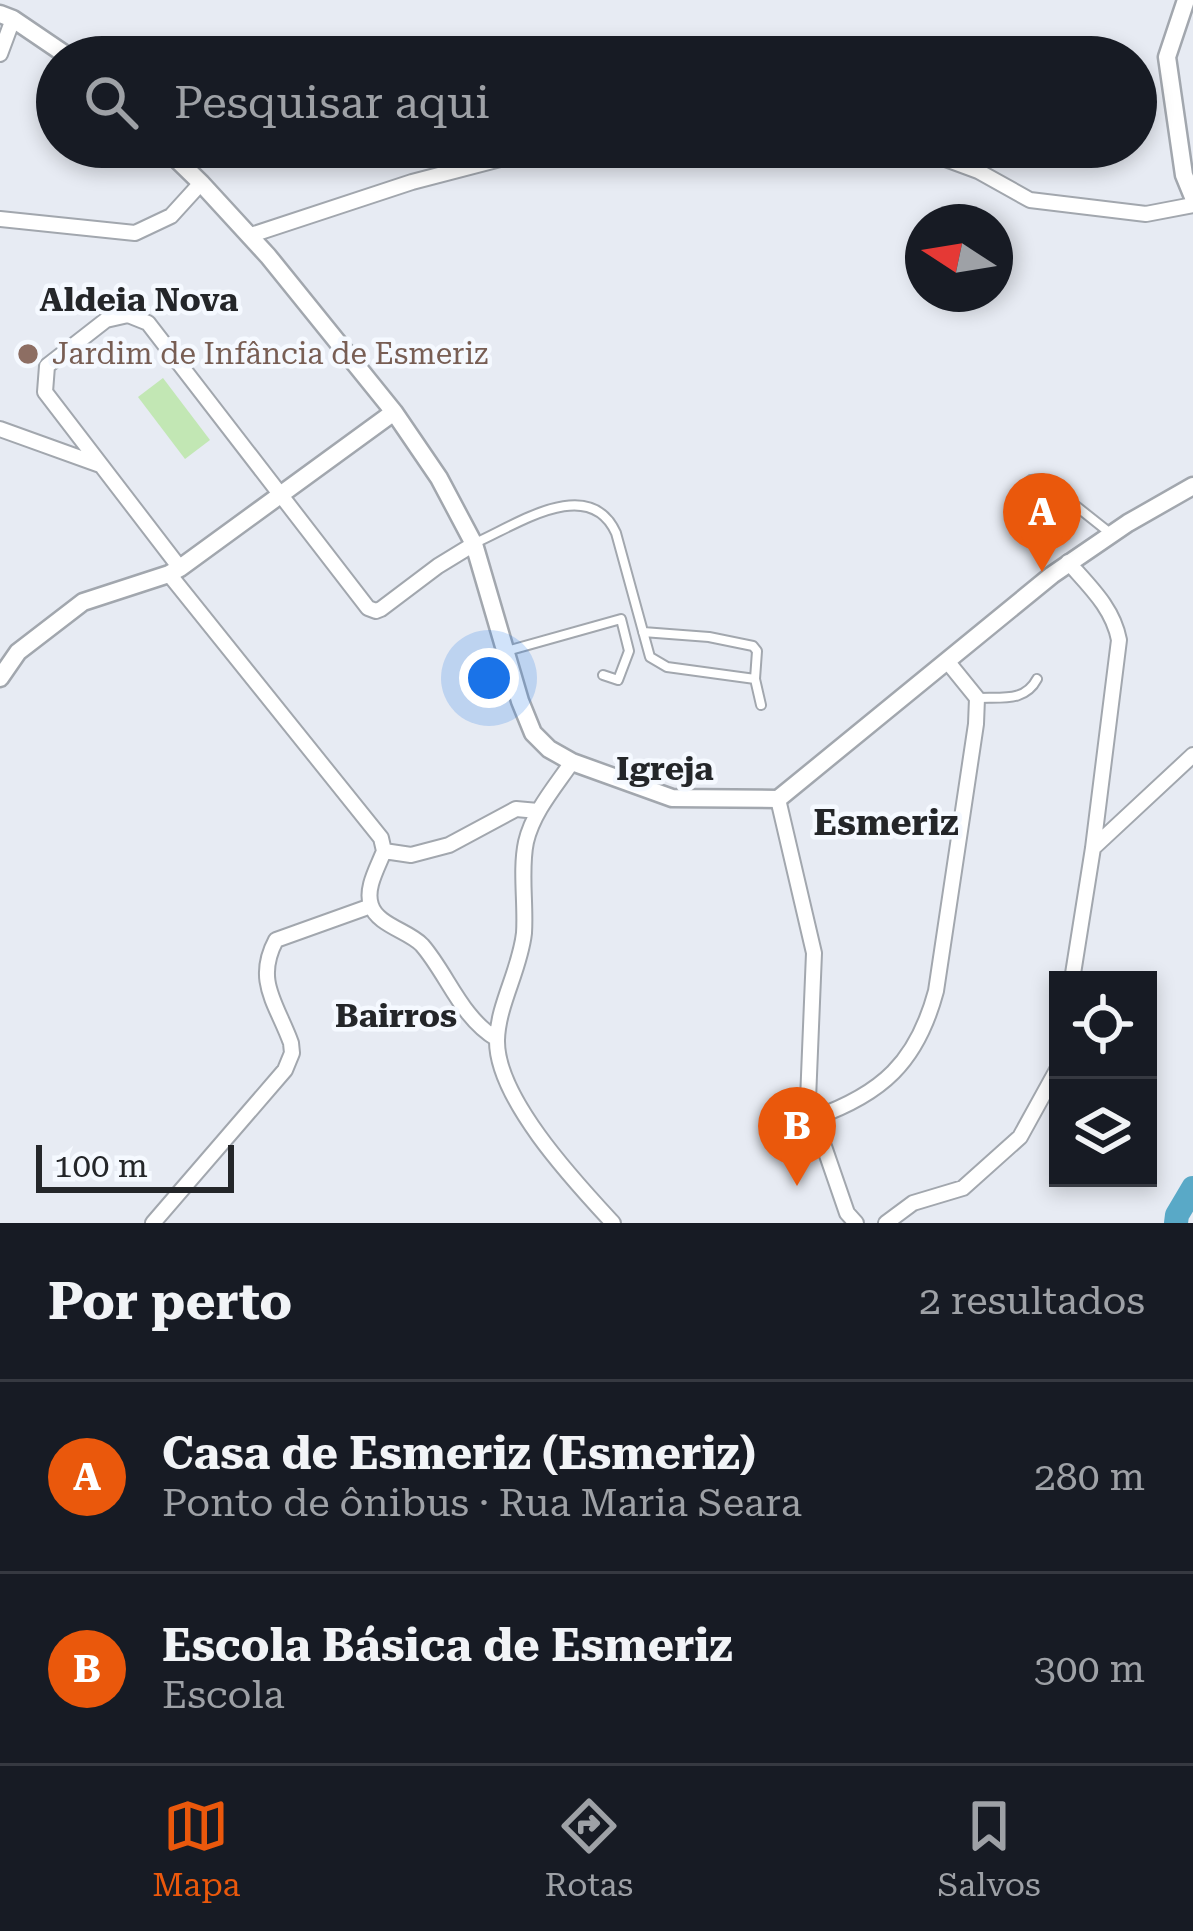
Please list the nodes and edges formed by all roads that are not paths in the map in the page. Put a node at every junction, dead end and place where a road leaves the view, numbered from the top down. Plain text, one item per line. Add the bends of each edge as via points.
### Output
1 (1186, 0) edge
2 (6, 16) edge
3 (37, 36) edge
4 (0, 54) edge
5 (186, 168) edge
6 (466, 168) edge
7 (970, 168) edge
8 (201, 183) junction
9 (1193, 201) edge
10 (0, 219) edge
11 (250, 236) junction
12 (394, 412) junction
13 (0, 429) edge
14 (100, 465) junction
15 (1024, 486) dead end
16 (1193, 486) edge
17 (281, 495) junction
18 (1111, 534) junction
19 (474, 544) junction
20 (1069, 562) junction
21 (174, 571) junction
22 (643, 632) junction
23 (506, 651) junction
24 (947, 661) junction
25 (603, 675) dead end
26 (0, 679) edge
27 (755, 679) junction
28 (1036, 680) dead end
29 (977, 698) junction
30 (761, 705) dead end
31 (1193, 755) edge
32 (572, 762) junction
33 (778, 799) junction
34 (538, 811) junction
35 (1093, 848) junction
36 (384, 851) junction
37 (371, 906) junction
38 (1073, 971) edge
39 (497, 1039) junction
40 (1052, 1079) edge
41 (814, 1118) junction
42 (154, 1223) edge
43 (613, 1223) edge
44 (856, 1223) edge
45 (886, 1223) edge

1 - 9 street via 1167,57
2 - 3 street
2 - 4 street
5 - 8 street
6 - 11 street
7 - 9 street via 1030,200 1146,214
8 - 10 street via 171,216 135,232
8 - 11 street
11 - 12 street
12 - 17 street
12 - 19 street
13 - 14 street
14 - 17 street via 44,382 47,366 106,320 128,315 148,323
14 - 21 street
15 - 18 lane via 1042,479
16 - 18 street
17 - 19 street via 372,610
17 - 21 street
18 - 20 street
19 - 22 lane via 535,512 569,506 606,515
19 - 23 street
20 - 24 street
20 - 35 street via 1109,610 1119,640
21 - 26 street via 83,602 18,652
21 - 36 street
22 - 27 lane via 658,663
22 - 27 lane via 747,643 757,651
23 - 25 lane via 621,619 628,658 618,680
23 - 32 street via 533,733
24 - 29 street
24 - 33 street
27 - 30 lane
28 - 29 lane via 1022,696
29 - 41 street via 928,1022 870,1094
31 - 35 street
32 - 33 street via 672,798
32 - 34 street
33 - 41 street via 814,953
34 - 36 street via 516,809 411,855
34 - 39 street via 526,843 524,938
35 - 38 street
36 - 37 street
37 - 39 street via 420,942 480,1029
37 - 42 street via 276,940 264,974 291,1043 286,1070
39 - 43 street via 516,1099 562,1169
40 - 45 street via 1020,1137 963,1188 913,1203
41 - 44 street

